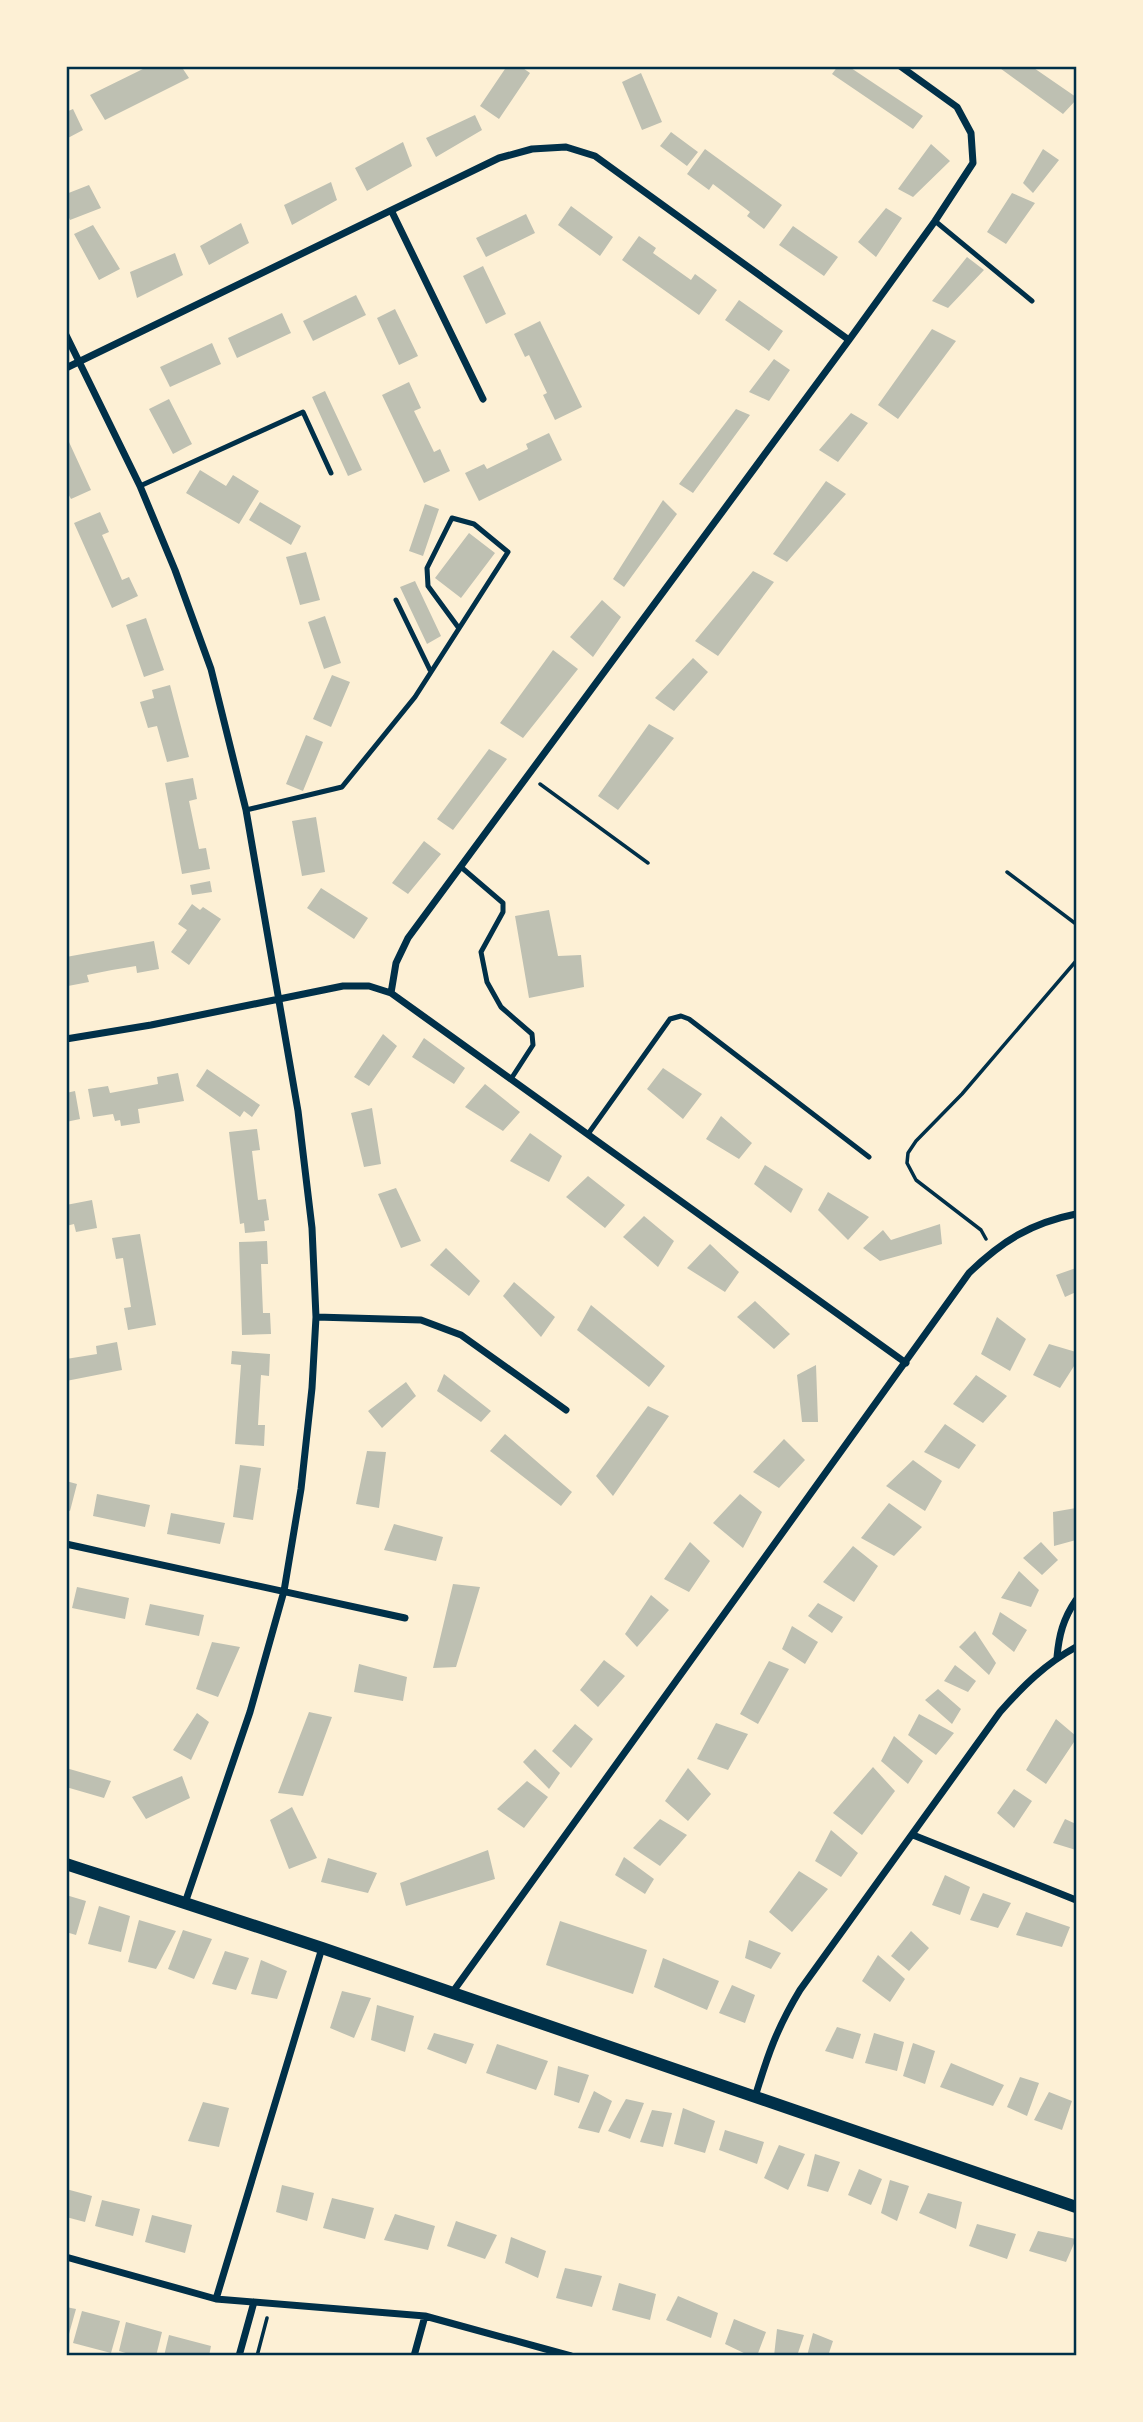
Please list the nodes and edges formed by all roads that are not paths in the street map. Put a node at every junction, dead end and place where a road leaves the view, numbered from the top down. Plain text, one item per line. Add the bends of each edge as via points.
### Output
1 (900, 66) edge
2 (392, 212) junction
3 (935, 221) junction
4 (1032, 301) dead end
5 (66, 335) edge
6 (849, 340) junction
7 (79, 362) junction
8 (66, 368) edge
9 (483, 399) dead end
10 (331, 473) dead end
11 (140, 486) junction
12 (396, 600) dead end
13 (458, 627) junction
14 (430, 670) junction
15 (246, 810) junction
16 (461, 867) junction
17 (391, 993) junction
18 (278, 999) junction
19 (66, 1039) edge
20 (511, 1079) junction
21 (587, 1134) junction
22 (869, 1157) dead end
23 (1076, 1214) edge
24 (316, 1317) junction
25 (906, 1363) junction
26 (566, 1410) dead end
27 (66, 1544) edge
28 (284, 1591) junction
29 (1076, 1600) edge
30 (405, 1618) dead end
31 (1076, 1647) edge
32 (1057, 1657) junction
33 (913, 1835) junction
34 (66, 1864) edge
35 (1076, 1900) edge
36 (185, 1903) junction
37 (322, 1948) junction
38 (452, 1993) junction
39 (755, 2098) junction
40 (1076, 2207) edge
41 (66, 2256) edge
42 (216, 2299) junction
43 (254, 2302) junction
44 (425, 2316) junction
45 (239, 2356) edge
46 (414, 2356) edge
47 (571, 2356) edge

1 - 3 street via 957,107 971,133 973,163
2 - 6 street via 499,158 532,149 566,147 595,156
2 - 7 street
2 - 9 street
3 - 4 lane
3 - 6 street
5 - 7 street
6 - 16 street
7 - 8 street
7 - 11 street
10 - 11 lane via 303,412
11 - 15 street via 211,669
12 - 14 lane
13 - 13 lane via 428,586 427,568 452,518 474,524 508,552
13 - 14 lane
14 - 15 lane via 415,697 342,787
15 - 18 street
16 - 17 street via 408,938 396,963
16 - 20 lane via 503,903 503,912 481,952 487,982 501,1007 532,1034 533,1045
17 - 18 street via 369,986 343,986
17 - 20 street
18 - 19 street
18 - 24 street via 312,1228
20 - 21 street
21 - 22 lane via 670,1019 681,1016
21 - 25 street
23 - 25 street via 1053,1219 993,1250 969,1273
24 - 26 street via 421,1320 461,1335
24 - 28 street via 301,1489
25 - 38 street
27 - 28 street
28 - 30 street
28 - 36 street via 250,1712
29 - 32 street via 1059,1634
31 - 32 street
32 - 33 street via 1028,1680 1000,1712
33 - 35 street
33 - 39 street via 800,1990 774,2038
34 - 36 street
36 - 37 street
37 - 38 street
37 - 42 street
38 - 39 street
39 - 40 street
41 - 42 street
42 - 43 street
43 - 44 street
43 - 45 street
44 - 46 street
44 - 47 street

